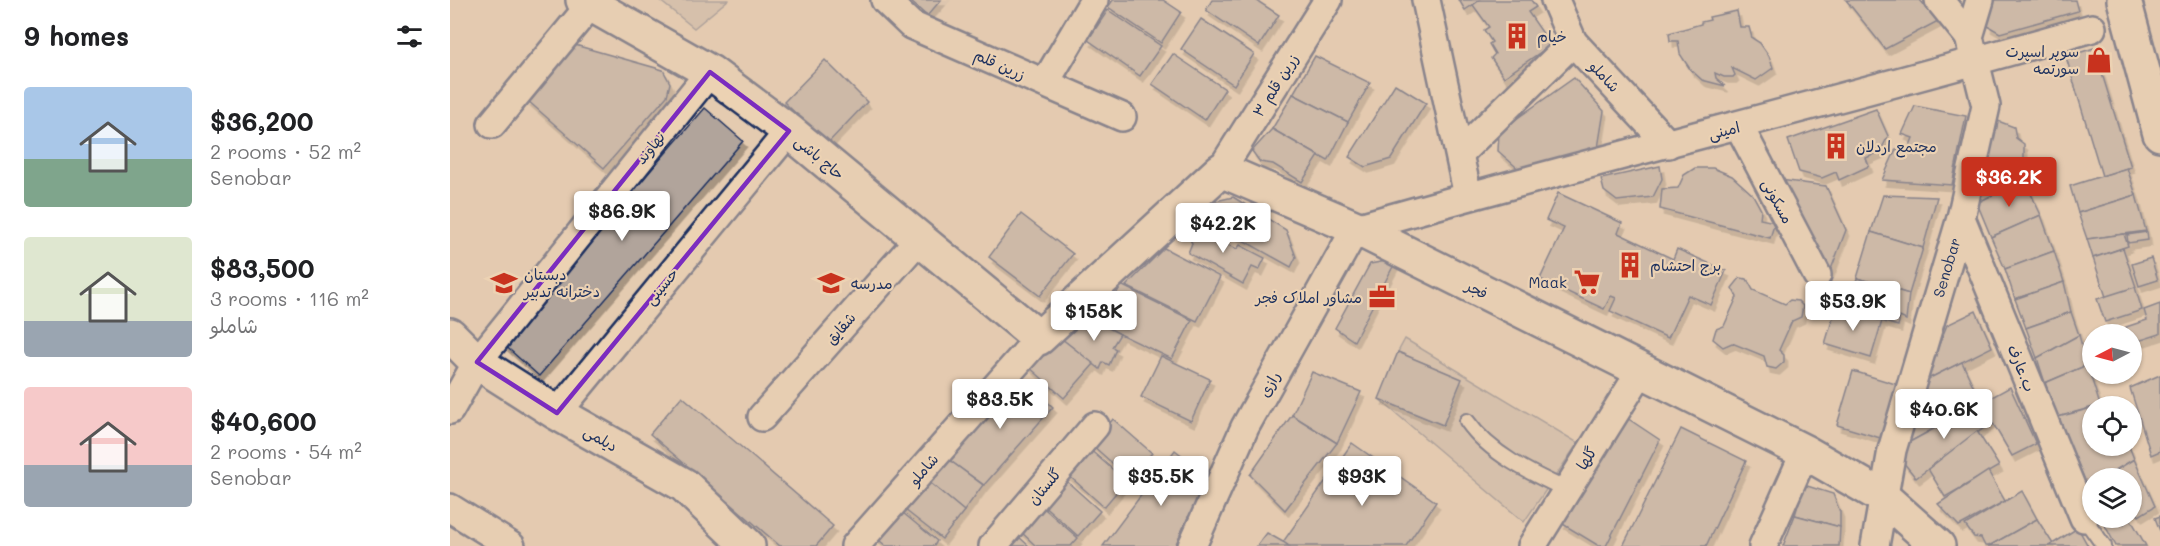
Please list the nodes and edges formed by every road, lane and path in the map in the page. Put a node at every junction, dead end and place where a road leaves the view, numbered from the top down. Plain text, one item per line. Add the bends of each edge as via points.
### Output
1 (885, 0) edge
2 (1094, 0) edge
3 (1328, 0) edge
4 (1426, 0) edge
5 (1555, 0) edge
6 (1939, 0) edge
7 (1980, 0) edge
8 (587, 2) edge
9 (2131, 6) edge
10 (2092, 28) dead end
11 (1573, 42) junction
12 (1972, 49) junction
13 (710, 72) junction
14 (1045, 83) junction
15 (1122, 117) dead end
16 (492, 124) dead end
17 (1739, 126) junction
18 (789, 131) junction
19 (2160, 134) edge
20 (1668, 144) junction
21 (1460, 153) junction
22 (1221, 170) junction
23 (1468, 196) junction
24 (1960, 218) junction
25 (1356, 228) junction
26 (918, 240) junction
27 (1817, 275) dead end
28 (450, 335) edge
29 (1039, 338) junction
30 (477, 362) junction
31 (1641, 371) junction
32 (450, 410) edge
33 (557, 413) junction
34 (762, 417) dead end
35 (1467, 421) dead end
36 (1095, 426) dead end
37 (1805, 452) junction
38 (1567, 490) junction
39 (1882, 497) junction
40 (450, 508) edge
41 (2082, 513) edge
42 (2091, 528) edge
43 (511, 546) edge
44 (748, 546) edge
45 (855, 546) edge
46 (993, 546) edge
47 (1192, 546) edge
48 (1532, 546) edge
49 (1763, 546) edge
50 (1875, 546) edge
51 (1938, 546) edge
52 (2104, 546) edge

1 - 14 street, زرین قلم via 911,25
2 - 14 street
3 - 22 street, زرین قلم ۳
4 - 21 street
5 - 11 street, شاملو
6 - 12 street
7 - 12 street
8 - 13 street, حاج باشی
8 - 16 street
9 - 19 street
10 - 12 street, امینی
11 - 20 street, شاملو
11 - 21 street
12 - 17 street, امینی
12 - 24 street, Senobar via 1986,106
13 - 18 street, حاج باشی
13 - 30 street, نهاوند
14 - 15 street, زرین قلم
17 - 20 street, امینی
17 - 27 street, مسکونی
18 - 26 street, حاج باشی
18 - 33 street, حسینی
20 - 23 street, امینی
21 - 23 street
22 - 25 street, فجر
22 - 29 street
23 - 25 street, امینی
24 - 39 street, Senobar via 1892,450
24 - 41 street, ب.عارف
25 - 31 street, فجر
25 - 47 street, رازی via 1245,427
26 - 29 street, حاج باشی
26 - 34 street, شقایق
28 - 30 street, دیلمی
29 - 45 street, شاملو
30 - 32 street, نهاوند
30 - 33 street, دیلمی
31 - 37 street, فجر
31 - 38 street, گلها
33 - 44 street, دیلمی via 684,486
35 - 38 lane via 1478,436 1525,470
36 - 46 street, گلستان
37 - 39 street, فجر
37 - 49 street
38 - 48 street, گلها
39 - 50 street, Senobar
39 - 51 street, فجر
40 - 43 street
42 - 52 lane

